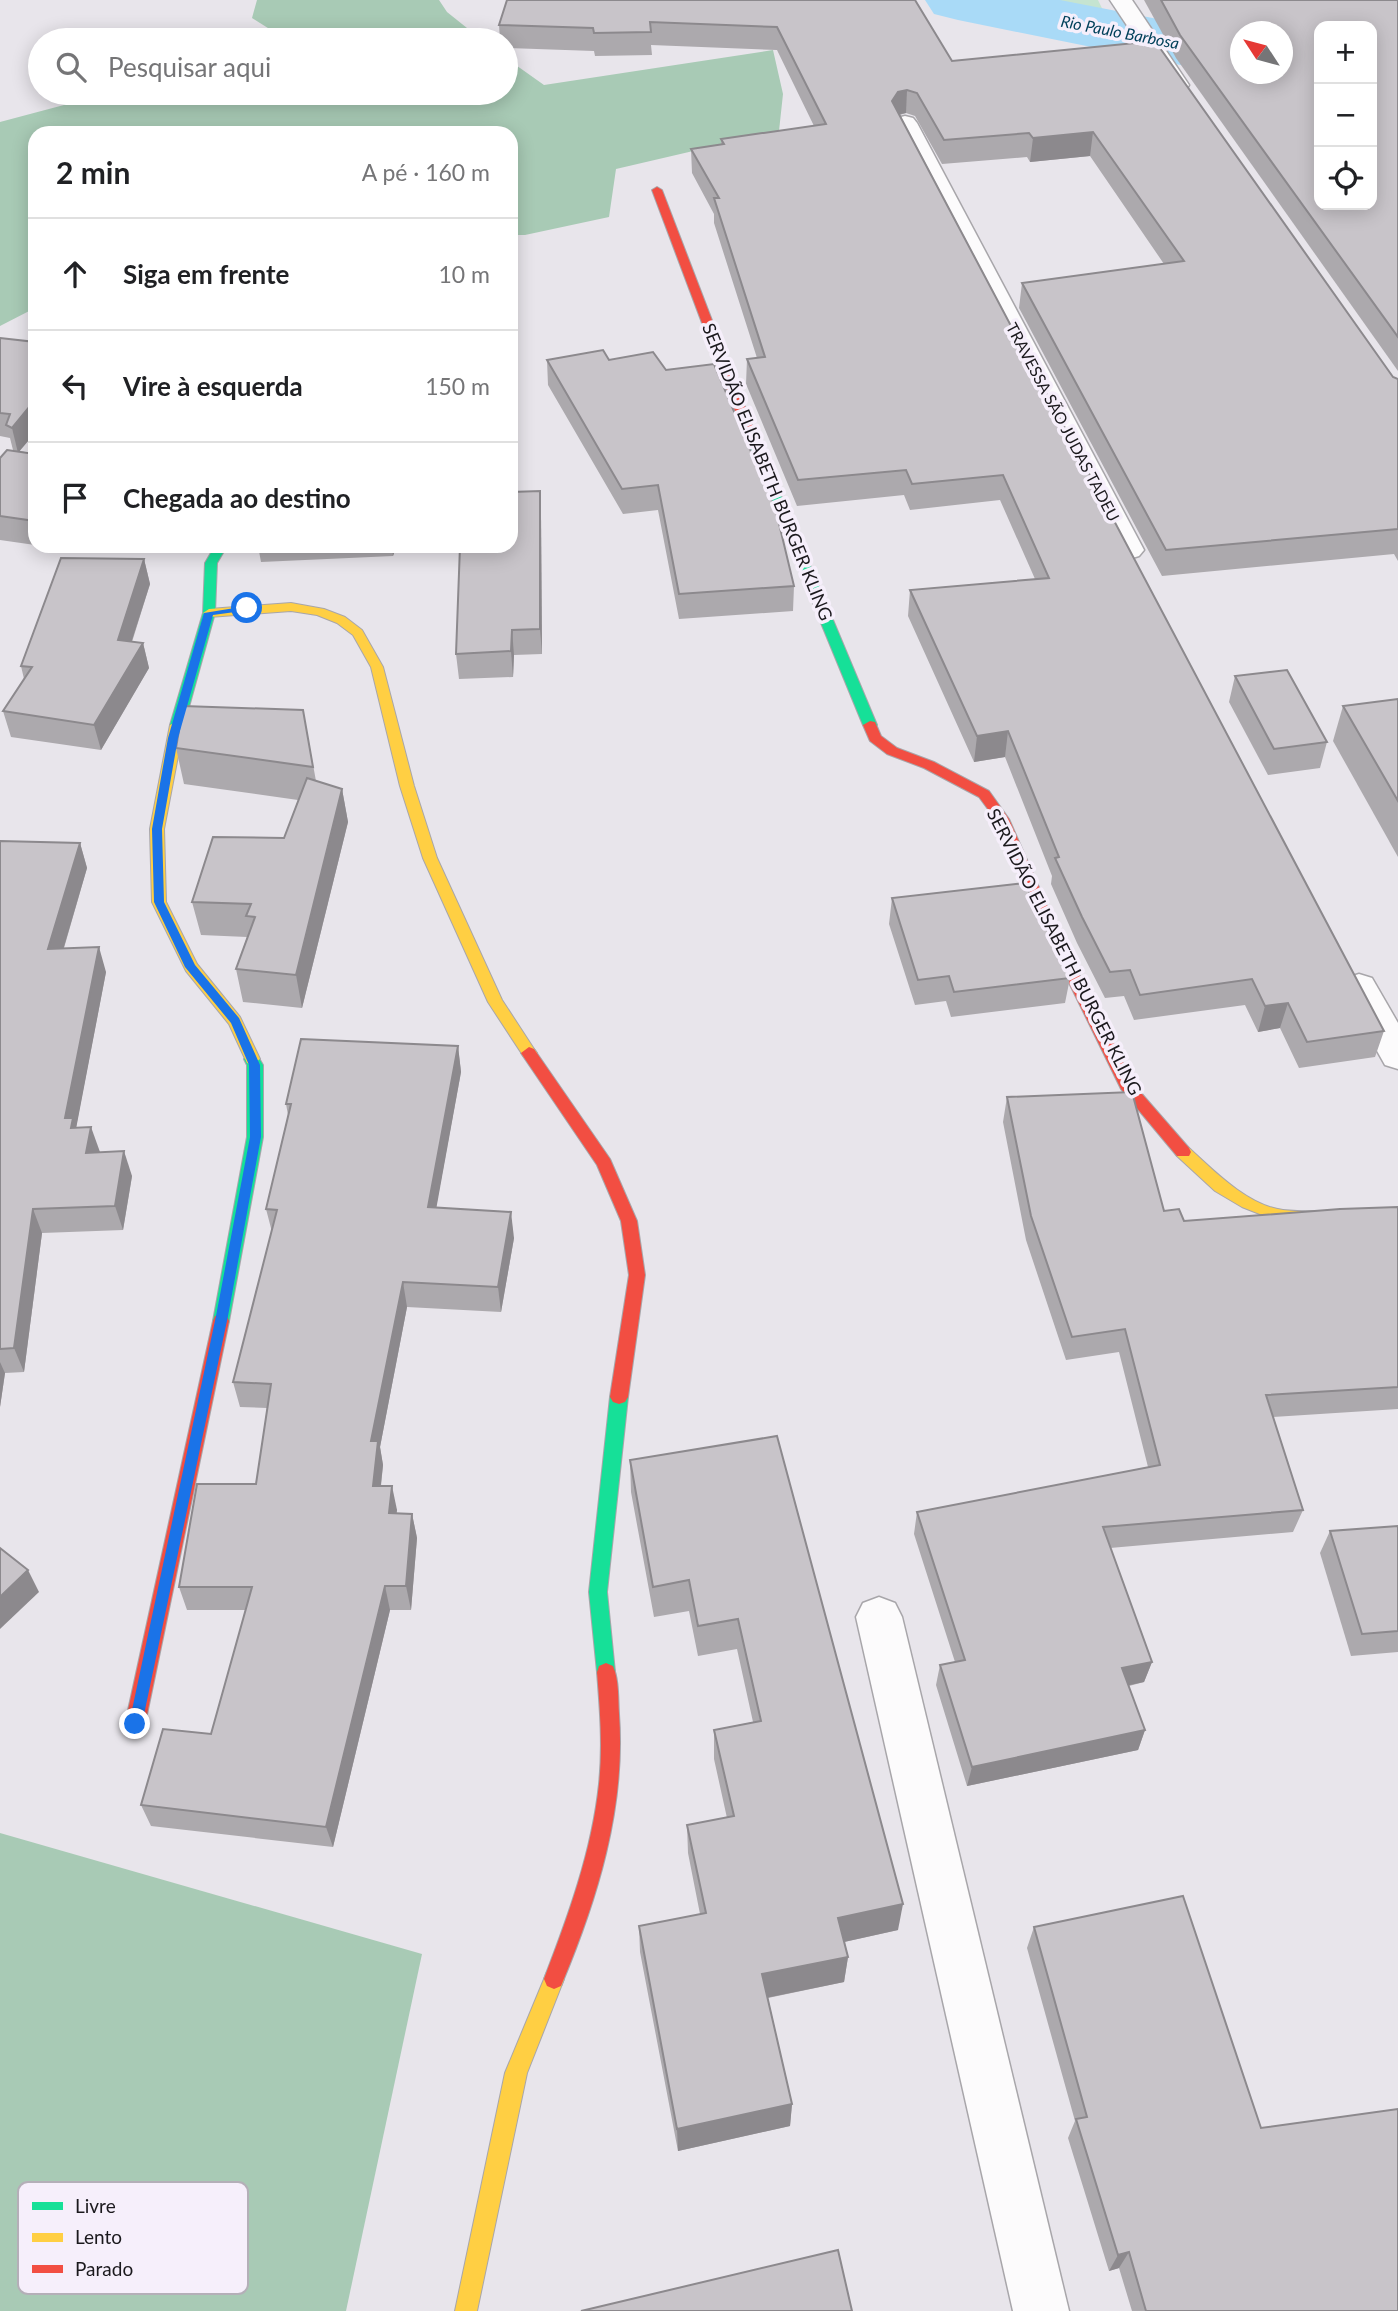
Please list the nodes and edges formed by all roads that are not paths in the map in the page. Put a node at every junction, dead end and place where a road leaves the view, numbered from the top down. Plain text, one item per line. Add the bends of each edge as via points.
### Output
1 (1121, 0) edge
2 (1195, 109) edge
3 (905, 123) edge
4 (657, 190) dead end
5 (217, 553) edge
6 (1144, 577) edge
7 (209, 613) junction
8 (1343, 957) edge
9 (1398, 1055) edge
10 (1398, 1215) edge
11 (879, 1617) dead end
12 (135, 1724) dead end
13 (466, 2311) edge
14 (1041, 2311) edge

1 - 2 street
3 - 6 street, TRAVESSA SÃO JUDAS TADEU
4 - 10 street, SERVIDÃO ELISABETH BURGER KLING via 730,386 876,738 892,751 984,793 1002,819 1129,1089 1173,1143 1221,1187 1248,1203 1280,1216
5 - 7 street via 211,563
7 - 12 street via 173,738 157,829 159,902 191,967 235,1021 255,1065 255,1137 222,1316
7 - 13 street via 291,607 341,620 358,633 377,667 430,858 495,1002 604,1163 629,1221 637,1275 611,1454 598,1592 610,1708 608,1798 583,1906 516,2073
8 - 9 street
11 - 14 street

